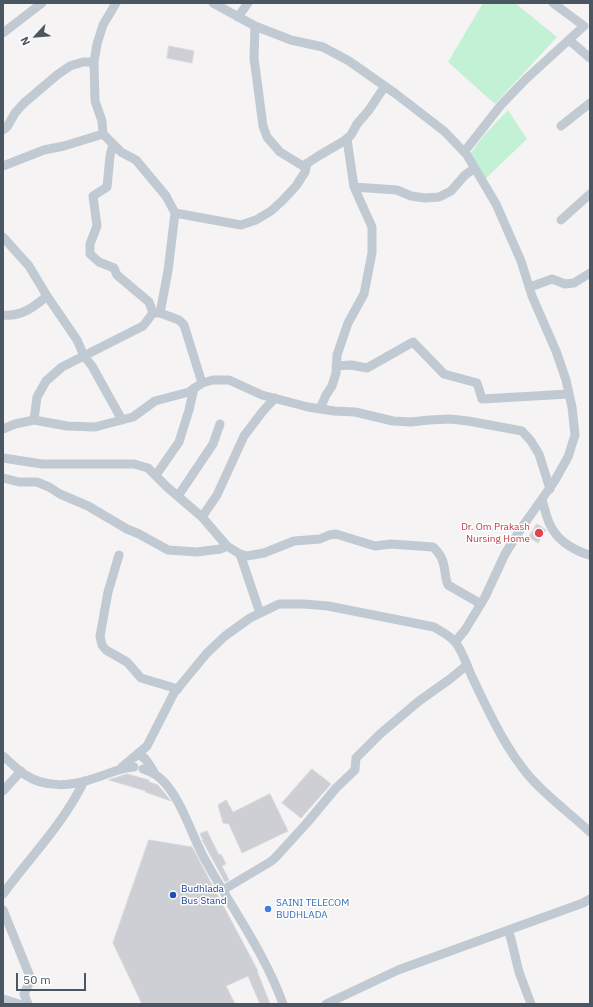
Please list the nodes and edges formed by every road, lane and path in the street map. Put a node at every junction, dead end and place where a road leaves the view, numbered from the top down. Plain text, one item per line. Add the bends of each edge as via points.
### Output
1 (42, 3) edge
2 (116, 3) edge
3 (213, 3) edge
4 (248, 3) edge
5 (553, 3) edge
6 (238, 17) junction
7 (587, 25) edge
8 (255, 26) junction
9 (3, 33) edge
10 (569, 40) junction
11 (590, 58) edge
12 (94, 62) junction
13 (385, 86) junction
14 (590, 103) edge
15 (561, 126) dead end
16 (3, 130) edge
17 (103, 134) junction
18 (347, 139) junction
19 (112, 144) junction
20 (464, 152) junction
21 (307, 163) junction
22 (3, 166) edge
23 (475, 168) junction
24 (354, 187) junction
25 (590, 194) edge
26 (175, 213) junction
27 (561, 220) dead end
28 (3, 237) edge
29 (590, 273) edge
30 (530, 287) junction
31 (47, 296) junction
32 (157, 313) junction
33 (3, 314) edge
34 (84, 356) junction
35 (336, 366) junction
36 (198, 386) junction
37 (570, 394) junction
38 (275, 398) junction
39 (320, 409) junction
40 (34, 420) junction
41 (122, 420) junction
42 (220, 424) dead end
43 (3, 429) edge
44 (3, 458) edge
45 (156, 475) junction
46 (3, 478) edge
47 (550, 489) junction
48 (178, 496) junction
49 (542, 500) junction
50 (202, 517) junction
51 (227, 546) junction
52 (240, 554) junction
53 (119, 555) dead end
54 (590, 555) edge
55 (481, 604) junction
56 (260, 613) junction
57 (456, 642) junction
58 (467, 665) junction
59 (178, 689) junction
60 (146, 746) junction
61 (3, 756) edge
62 (134, 756) junction
63 (145, 763) junction
64 (122, 767) junction
65 (134, 767) junction
66 (21, 771) junction
67 (84, 781) junction
68 (3, 791) edge
69 (590, 832) edge
70 (223, 890) junction
71 (3, 894) edge
72 (590, 899) edge
73 (3, 910) edge
74 (508, 930) junction
75 (3, 999) edge
76 (19, 1004) edge
77 (28, 1004) edge
78 (283, 1004) edge
79 (326, 1004) edge
80 (530, 1004) edge

1 - 9 street
2 - 12 street via 103,25
3 - 6 street
4 - 6 street
5 - 7 street
6 - 8 street
7 - 10 street
8 - 13 street via 291,40 323,47
8 - 21 street via 254,58 263,126 267,137 287,157 303,166
10 - 11 street
10 - 20 street via 501,105
12 - 16 street via 70,66 57,74 24,103
12 - 17 street via 95,101 102,121
13 - 18 street
13 - 20 street via 444,131
14 - 15 street
17 - 19 street
17 - 22 street via 44,150
18 - 21 street
18 - 24 street
19 - 26 street via 136,160 166,196
19 - 32 street via 107,187 93,196 97,226 90,244 90,254 99,262 114,268 117,275 149,302
20 - 23 street
21 - 26 street via 305,172 296,186 271,211 256,220 241,225
23 - 24 street via 451,191 439,196 425,198 396,190
23 - 30 street via 496,204 522,260
24 - 35 street via 372,227 372,253 364,294 348,323
25 - 27 street
26 - 32 street via 172,244
28 - 31 street via 29,266
29 - 30 street via 574,283 565,284 552,279
30 - 37 street
31 - 33 street via 23,313
31 - 34 street via 77,340
32 - 34 street via 143,326
32 - 36 street via 179,320 184,325
34 - 40 street via 62,367 46,381 37,397
34 - 41 street
35 - 37 street via 367,368 413,342 444,374 477,383 482,399
35 - 39 street via 332,386
36 - 38 street via 213,380 229,380
36 - 41 street via 189,392 155,401 133,417
36 - 45 street via 179,442
37 - 47 street via 575,435 568,458
38 - 39 street
38 - 50 street via 244,436 217,496
39 - 47 street via 355,412 394,421 450,419 522,431 539,454
40 - 41 street via 95,427
40 - 43 street
42 - 48 street via 213,444
44 - 45 street via 42,464 134,464 148,468
45 - 48 street
46 - 51 street via 19,482 37,482 49,487 168,550 197,552
47 - 49 street
48 - 50 street
49 - 54 street via 553,530 570,546
49 - 55 street via 505,554
50 - 51 street
51 - 52 street
52 - 55 street via 255,555 294,541 320,539 336,534 375,546 391,544 433,547 441,556 448,585
52 - 56 street
53 - 59 street via 108,592 100,636 102,645 127,662 141,678
55 - 57 street
56 - 57 street via 279,604 328,606 434,628
56 - 59 street via 237,627 207,653
57 - 58 street
58 - 69 street via 507,745 530,777
58 - 70 street via 419,701 356,758 355,770 275,858
59 - 60 street
60 - 62 street
60 - 63 street
61 - 66 street
62 - 63 street via 143,755
62 - 64 street
62 - 65 street
63 - 65 street via 136,769
63 - 70 street via 173,794 203,856
64 - 65 street
64 - 67 street
66 - 67 street via 42,783 63,785
66 - 68 street
67 - 71 street via 62,818
70 - 78 street via 272,976
72 - 74 street
73 - 77 street via 31,979 24,994
74 - 79 street via 398,970
74 - 80 street
75 - 76 street

